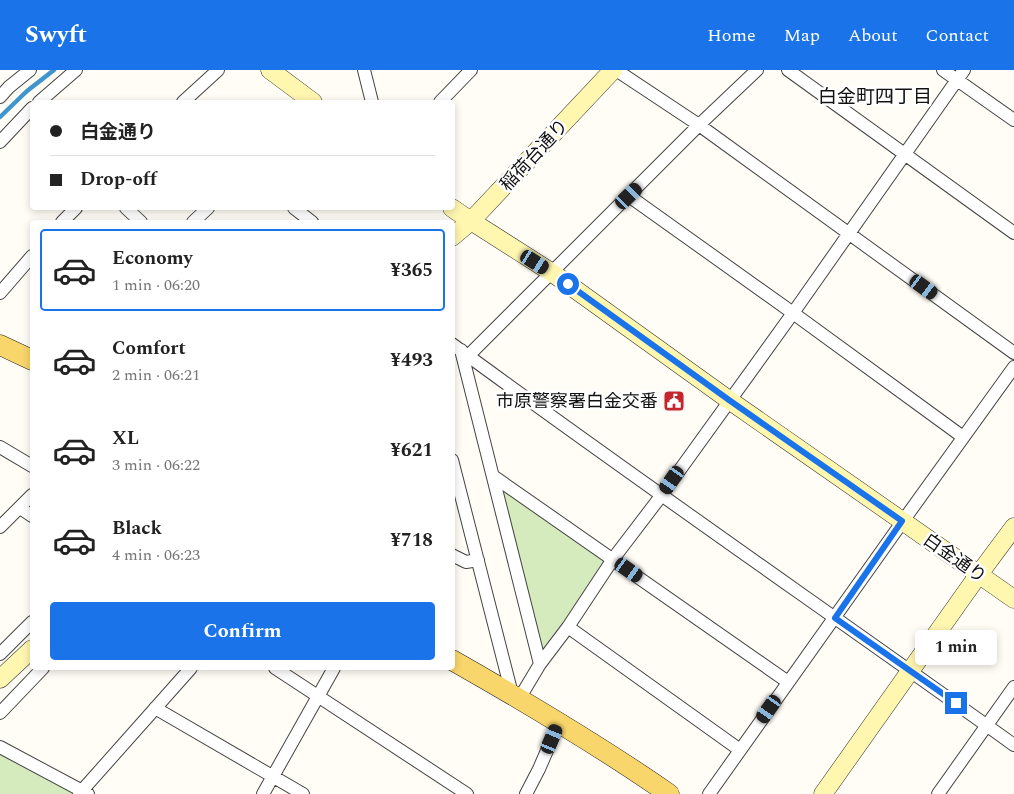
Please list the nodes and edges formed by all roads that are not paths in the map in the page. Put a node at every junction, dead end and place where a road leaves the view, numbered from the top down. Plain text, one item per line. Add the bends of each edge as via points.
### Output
1 (30, 70) edge
2 (76, 70) edge
3 (218, 70) edge
4 (270, 70) edge
5 (364, 70) edge
6 (471, 70) edge
7 (758, 70) edge
8 (788, 70) edge
9 (943, 70) edge
10 (611, 71) edge
11 (961, 75) edge
12 (0, 97) edge
13 (41, 100) edge
14 (185, 100) edge
15 (310, 100) edge
16 (372, 100) edge
17 (442, 100) edge
18 (30, 115) edge
19 (1014, 120) edge
20 (700, 125) junction
21 (0, 142) edge
22 (904, 154) junction
23 (629, 196) junction
24 (74, 210) edge
25 (128, 210) edge
26 (206, 210) edge
27 (297, 210) edge
28 (455, 210) edge
29 (64, 220) edge
30 (139, 220) edge
31 (195, 220) edge
32 (309, 220) edge
33 (471, 221) junction
34 (849, 232) junction
35 (1014, 233) edge
36 (455, 234) edge
37 (30, 258) edge
38 (552, 272) junction
39 (0, 293) edge
40 (793, 313) junction
41 (0, 345) edge
42 (461, 350) edge
43 (1014, 354) edge
44 (30, 359) edge
45 (1014, 368) edge
46 (729, 400) junction
47 (963, 438) junction
48 (0, 447) edge
49 (30, 465) edge
50 (455, 472) edge
51 (493, 476) junction
52 (661, 496) junction
53 (30, 497) edge
54 (20, 508) junction
55 (30, 515) edge
56 (902, 521) junction
57 (1014, 527) edge
58 (0, 528) edge
59 (455, 556) edge
60 (613, 559) junction
61 (478, 560) junction
62 (978, 574) junction
63 (1014, 600) edge
64 (835, 618) junction
65 (30, 624) edge
66 (568, 627) junction
67 (30, 651) edge
68 (0, 654) edge
69 (455, 662) edge
70 (540, 664) junction
71 (41, 670) edge
72 (189, 670) edge
73 (278, 670) edge
74 (333, 670) edge
75 (910, 670) junction
76 (0, 679) edge
77 (788, 682) junction
78 (1014, 686) edge
79 (318, 694) junction
80 (516, 697) junction
81 (155, 708) junction
82 (0, 713) edge
83 (559, 723) junction
84 (986, 725) junction
85 (1014, 745) edge
86 (0, 747) edge
87 (740, 750) junction
88 (273, 777) junction
89 (83, 793) edge
90 (263, 794) edge
91 (304, 794) edge
92 (467, 794) edge
93 (526, 794) edge
94 (669, 794) edge
95 (709, 794) edge
96 (823, 794) edge
97 (938, 794) edge

1 - 12 street
2 - 13 street
3 - 14 street
4 - 15 street
5 - 16 street
6 - 17 street
7 - 20 street
8 - 22 street
9 - 11 street
10 - 20 street
10 - 33 street, 稲荷台通り
11 - 19 street
11 - 22 street
18 - 21 street
20 - 23 street
20 - 34 street
22 - 34 street
22 - 35 street
23 - 38 street
23 - 40 street
24 - 29 street
25 - 30 street
26 - 31 street
27 - 32 street
28 - 33 street, 白金通り
33 - 36 street, 稲荷台通り
33 - 38 street, 白金通り
34 - 40 street
34 - 43 street
37 - 39 street
38 - 42 street
38 - 46 street, 白金通り
40 - 46 street
40 - 47 street
41 - 44 main road
42 - 51 street
42 - 52 street
45 - 47 street
46 - 52 street
46 - 56 street, 白金通り
47 - 56 street
48 - 49 street
50 - 61 street
51 - 60 street
51 - 70 street
52 - 60 street
52 - 64 street
53 - 54 street
54 - 55 street
54 - 58 street
56 - 62 street, 白金通り
56 - 64 street
57 - 62 street
59 - 61 street via 466,562
60 - 66 street
60 - 77 street
61 - 80 street
62 - 63 street, 白金通り
62 - 75 street
64 - 75 street
64 - 77 street
65 - 68 street
66 - 70 street
66 - 87 street
67 - 76 street
69 - 80 main road
70 - 80 street
71 - 82 street
72 - 81 street
73 - 79 street
74 - 79 street
75 - 84 street
75 - 96 street
77 - 87 street
78 - 84 street
79 - 88 street
79 - 92 street
80 - 83 main road
81 - 88 street
81 - 89 street
83 - 93 street
83 - 94 main road
84 - 85 street
84 - 97 street
86 - 89 street
87 - 95 street
88 - 90 street
88 - 91 street

